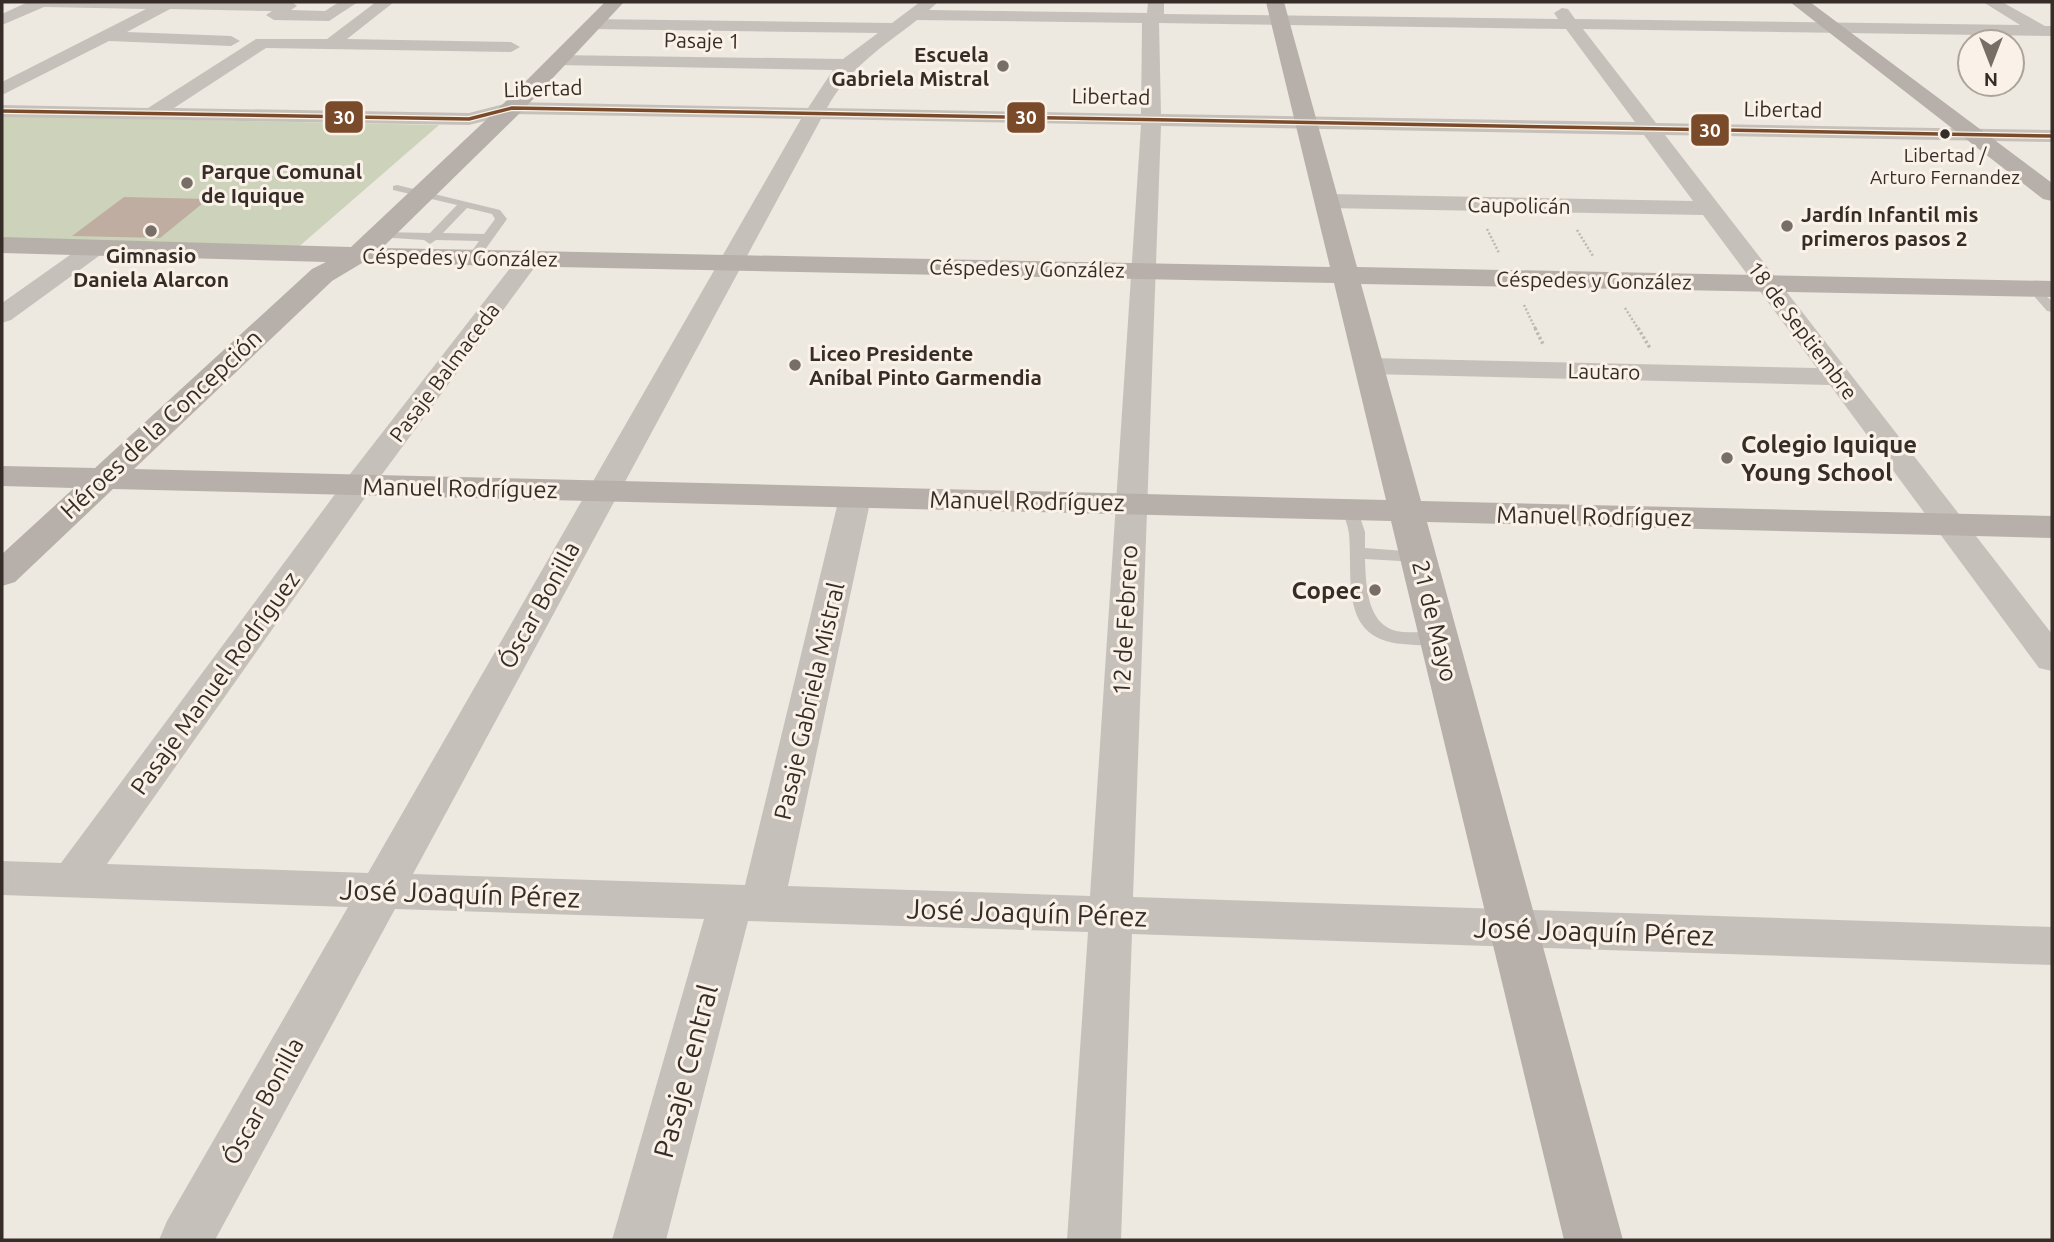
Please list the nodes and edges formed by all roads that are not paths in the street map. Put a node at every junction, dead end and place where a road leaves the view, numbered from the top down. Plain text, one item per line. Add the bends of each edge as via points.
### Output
1 (41, 2) edge
2 (351, 2) edge
3 (386, 2) edge
4 (615, 2) edge
5 (930, 2) edge
6 (1553, 2) edge
7 (1799, 2) edge
8 (1992, 2) edge
9 (169, 3) edge
10 (1045, 9) edge
11 (1154, 10) edge
12 (1278, 11) edge
13 (592, 13) edge
14 (913, 15) junction
15 (368, 17) junction
16 (273, 19) edge
17 (2, 20) edge
18 (1571, 24) junction
19 (895, 28) junction
20 (1834, 28) junction
21 (329, 30) junction
22 (2047, 31) edge
23 (105, 36) junction
24 (231, 41) junction
25 (511, 47) dead end
26 (557, 60) junction
27 (198, 61) dead end
28 (847, 65) junction
29 (2, 89) edge
30 (144, 93) dead end
31 (506, 94) junction
32 (2, 111) edge
33 (111, 113) junction
34 (814, 113) junction
35 (153, 114) junction
36 (469, 119) junction
37 (1151, 119) junction
38 (1307, 122) junction
39 (1650, 129) junction
40 (1975, 135) junction
41 (451, 136) dead end
42 (2052, 136) edge
43 (415, 171) dead end
44 (397, 188) junction
45 (425, 193) junction
46 (2052, 194) edge
47 (1327, 201) junction
48 (465, 203) junction
49 (378, 207) dead end
50 (1710, 208) junction
51 (358, 226) dead end
52 (381, 235) junction
53 (2, 245) edge
54 (424, 246) junction
55 (94, 248) junction
56 (480, 248) junction
57 (357, 255) junction
58 (529, 259) junction
59 (729, 263) junction
60 (326, 265) junction
61 (1143, 271) junction
62 (1346, 275) junction
63 (1767, 283) junction
64 (2046, 295) edge
65 (2, 315) edge
66 (1370, 366) junction
67 (1838, 377) junction
68 (2, 476) edge
69 (101, 479) junction
70 (358, 485) junction
71 (603, 491) junction
72 (855, 498) junction
73 (1131, 504) junction
74 (1349, 508) junction
75 (1407, 511) junction
76 (1951, 525) junction
77 (2052, 527) edge
78 (1357, 553) junction
79 (1418, 557) junction
80 (2, 574) edge
81 (1440, 639) junction
82 (2052, 659) edge
83 (2, 878) edge
84 (72, 881) junction
85 (380, 891) junction
86 (747, 903) junction
87 (1110, 915) junction
88 (1514, 929) junction
89 (2052, 946) edge
90 (186, 1240) edge
91 (639, 1240) edge
92 (1094, 1240) edge
93 (1594, 1240) edge

1 - 9 street
1 - 17 street
2 - 21 street
3 - 15 street
4 - 13 street
5 - 14 street, Óscar Bonilla
6 - 18 street, 18 de Septiembre
7 - 20 street
8 - 22 street
9 - 16 street
9 - 23 street
10 - 11 street
10 - 14 street
11 - 12 street
11 - 37 street, 12 de Febrero via 1149,26
12 - 18 street
12 - 38 street, 21 de Mayo
13 - 19 street
13 - 26 street
13 - 31 street
14 - 19 street, Óscar Bonilla
15 - 21 street
15 - 21 street
16 - 21 street
16 - 21 street
16 - 24 street
16 - 35 street
18 - 20 street
18 - 39 street, 18 de Septiembre
19 - 28 street, Óscar Bonilla
20 - 22 street
20 - 40 street
21 - 25 street
23 - 24 street
23 - 29 street
24 - 27 street
26 - 28 street, Pasaje 1
26 - 31 street
28 - 34 street, Óscar Bonilla
30 - 33 street
31 - 34 street, Libertad
31 - 36 street
31 - 45 street
32 - 33 street
33 - 35 street
34 - 37 street, Libertad
34 - 59 street, Óscar Bonilla
35 - 36 street
36 - 41 street
37 - 38 street, Libertad
37 - 61 street, 12 de Febrero
38 - 39 street, Libertad
38 - 47 street, 21 de Mayo
39 - 40 street, Libertad
39 - 50 street, 18 de Septiembre
40 - 42 street, Libertad
40 - 46 street
43 - 44 street
44 - 45 lane
44 - 49 street
45 - 48 lane
45 - 52 street
47 - 50 street, Caupolicán
47 - 62 street, 21 de Mayo
48 - 54 lane
48 - 56 lane via 492,210 501,219
50 - 63 street, 18 de Septiembre
51 - 60 street, Héroes de la Concepción
52 - 54 lane
52 - 57 street
53 - 55 street, Céspedes y González
54 - 56 street, Céspedes y González
54 - 57 street, Céspedes y González
55 - 60 street, Céspedes y González
55 - 65 street
56 - 58 street, Céspedes y González
57 - 60 street, Céspedes y González
58 - 59 street, Céspedes y González
58 - 70 street, Pasaje Balmaceda
59 - 61 street, Céspedes y González
59 - 71 street, Óscar Bonilla
60 - 69 street, Héroes de la Concepción
61 - 62 street, Céspedes y González
61 - 73 street, 12 de Febrero
62 - 63 street, Céspedes y González
62 - 66 street, 21 de Mayo
63 - 64 street, Céspedes y González
63 - 67 street, 18 de Septiembre
66 - 67 street, Lautaro
66 - 75 street, 21 de Mayo
67 - 76 street, 18 de Septiembre
68 - 69 street, Manuel Rodríguez
69 - 70 street, Manuel Rodríguez
69 - 80 street, Héroes de la Concepción
70 - 71 street, Manuel Rodríguez
70 - 84 street, Pasaje Manuel Rodríguez
71 - 72 street, Manuel Rodríguez
71 - 85 street, Óscar Bonilla
72 - 73 street, Manuel Rodríguez
72 - 86 street, Pasaje Gabriela Mistral
73 - 74 street, Manuel Rodríguez
73 - 87 street, 12 de Febrero
74 - 75 street, Manuel Rodríguez
74 - 78 lane via 1357,532
75 - 76 street, Manuel Rodríguez
75 - 79 street, 21 de Mayo
76 - 77 street, Manuel Rodríguez
76 - 82 street, 18 de Septiembre
78 - 79 lane
78 - 81 lane via 1358,581 1373,629 1384,635
79 - 81 street, 21 de Mayo
81 - 88 street, 21 de Mayo
83 - 84 street, José Joaquín Pérez
84 - 85 street, José Joaquín Pérez
85 - 86 street, José Joaquín Pérez
85 - 90 street, Óscar Bonilla
86 - 87 street, José Joaquín Pérez
86 - 91 street, Pasaje Central
87 - 88 street, José Joaquín Pérez
87 - 92 street, 12 de Febrero
88 - 89 street, José Joaquín Pérez
88 - 93 street, 21 de Mayo

